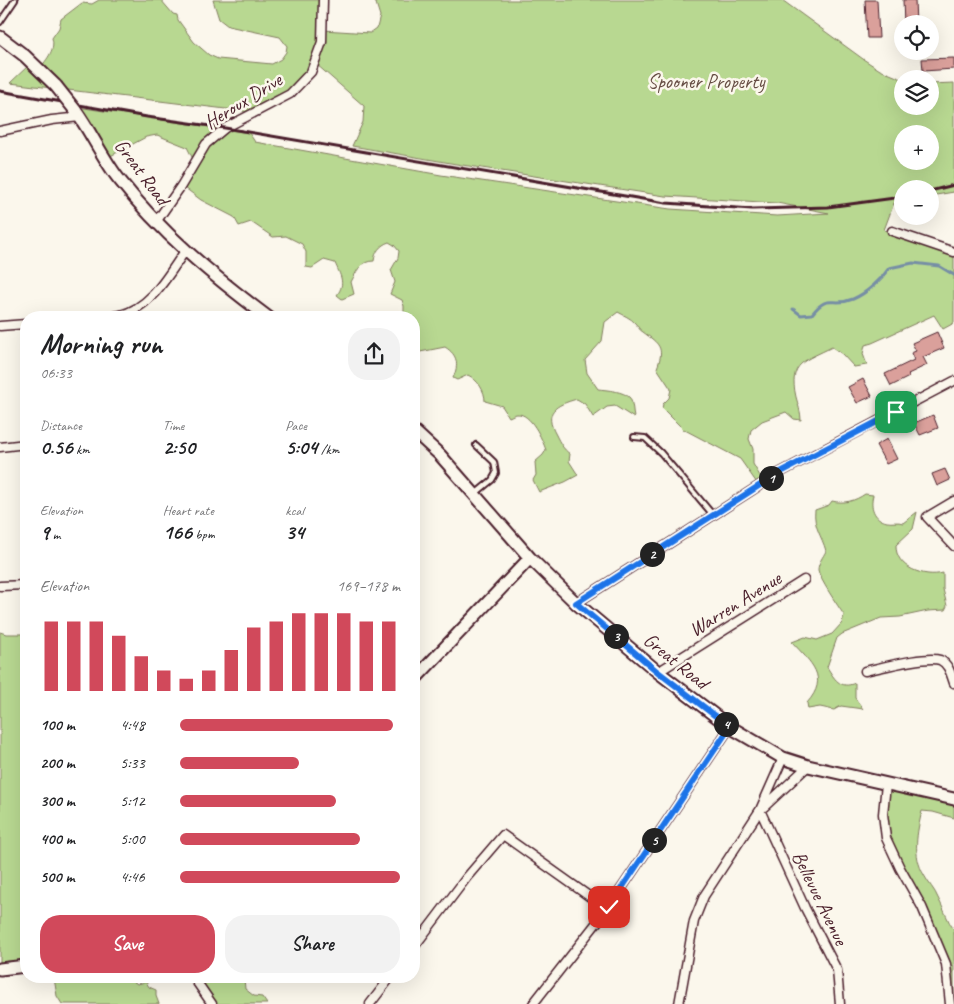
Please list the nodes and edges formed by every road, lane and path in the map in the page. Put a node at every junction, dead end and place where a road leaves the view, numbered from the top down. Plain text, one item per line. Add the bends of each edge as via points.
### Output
1 (16, 0) edge
2 (322, 0) edge
3 (0, 22) edge
4 (0, 37) edge
5 (78, 113) junction
6 (0, 131) edge
7 (156, 222) junction
8 (892, 231) dead end
9 (185, 251) junction
10 (954, 252) edge
11 (131, 311) edge
12 (260, 311) edge
13 (20, 324) edge
14 (0, 326) edge
15 (954, 381) edge
16 (420, 437) edge
17 (634, 437) dead end
18 (476, 444) dead end
19 (20, 445) edge
20 (0, 447) edge
21 (475, 494) junction
22 (954, 501) edge
23 (713, 515) junction
24 (954, 546) edge
25 (530, 558) junction
26 (804, 580) dead end
27 (20, 585) edge
28 (0, 586) edge
29 (576, 603) junction
30 (864, 671) dead end
31 (658, 672) junction
32 (420, 674) edge
33 (954, 683) edge
34 (730, 727) junction
35 (783, 758) junction
36 (808, 766) junction
37 (886, 784) junction
38 (954, 799) edge
39 (760, 810) junction
40 (607, 909) junction
41 (420, 939) edge
42 (20, 967) edge
43 (0, 969) edge
44 (197, 983) edge
45 (386, 983) edge
46 (212, 1004) edge
47 (370, 1004) edge
48 (533, 1004) edge
49 (679, 1004) edge
50 (840, 1004) edge
51 (950, 1004) edge

1 - 3 lane
2 - 7 street, Heroux Drive via 322,42 311,72 290,94 226,128 206,144
4 - 5 main road, Great Road, bridge via 26,56
5 - 6 street
5 - 7 main road, Great Road via 117,176
7 - 9 main road, Great Road
8 - 10 street
9 - 11 street via 158,288 139,308
9 - 12 main road, Great Road
13 - 14 street
15 - 23 street via 779,473
16 - 21 main road, Great Road
17 - 23 lane via 645,438 660,452
18 - 21 lane via 494,462 496,473
19 - 20 street
21 - 25 main road, Great Road
22 - 24 street via 927,517
23 - 29 street
25 - 29 main road, Great Road
25 - 32 main road
26 - 31 street, Warren Avenue
27 - 28 street
29 - 31 main road, Great Road
30 - 33 street via 929,659 940,660 948,667
31 - 34 main road, Great Road
34 - 35 main road, Great Road
34 - 40 street
35 - 36 main road, Great Road
35 - 39 street
36 - 37 main road, Great Road
36 - 39 street
37 - 38 main road, Great Road
37 - 51 street via 883,814 886,838 922,907 946,964
39 - 49 street via 704,896 694,921
39 - 50 street, Bellevue Avenue via 837,970
40 - 41 street via 502,835
40 - 48 street
42 - 43 main road
44 - 46 street
45 - 47 street

